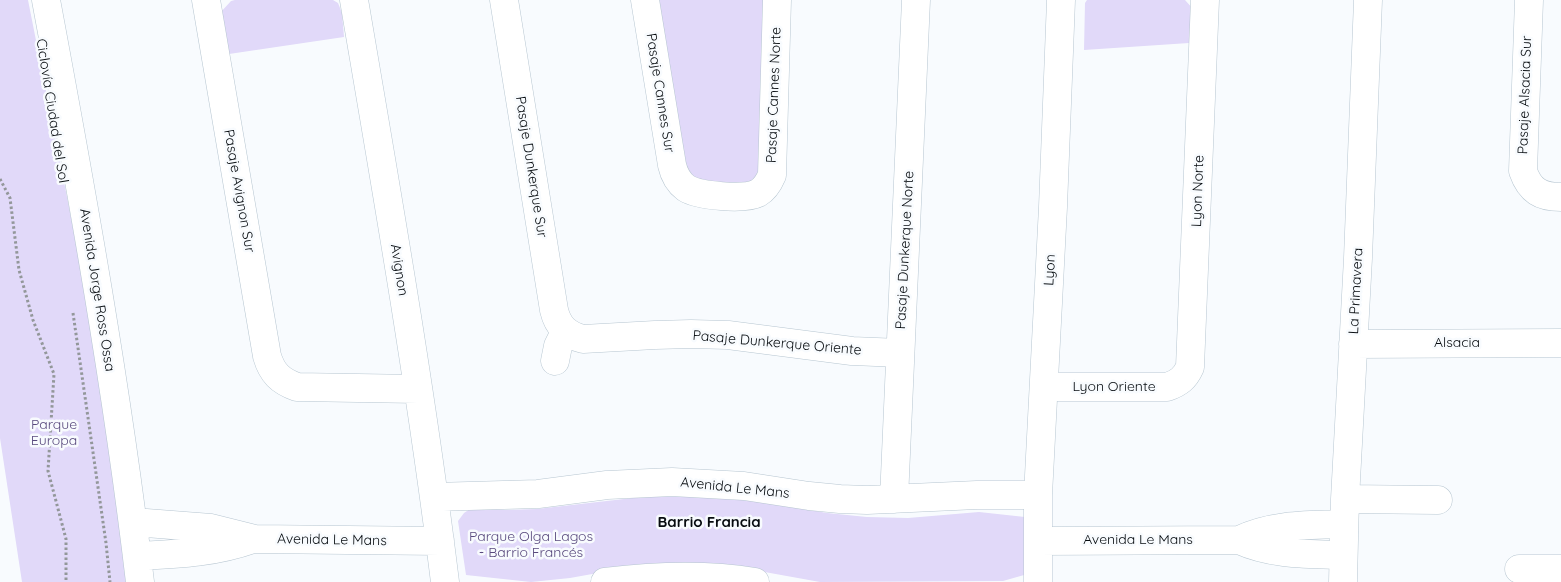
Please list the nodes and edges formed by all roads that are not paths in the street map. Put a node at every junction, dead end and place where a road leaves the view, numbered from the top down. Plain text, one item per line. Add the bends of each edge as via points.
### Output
1 (46, 0) edge
2 (206, 0) edge
3 (354, 0) edge
4 (504, 0) edge
5 (645, 0) edge
6 (777, 0) edge
7 (916, 0) edge
8 (1061, 0) edge
9 (1205, 0) edge
10 (1368, 0) edge
11 (1529, 0) edge
12 (765, 188) joint
13 (1561, 197) edge
14 (565, 332) junction
15 (1561, 343) edge
16 (1353, 344) junction
17 (900, 353) junction
18 (555, 361) dead end
19 (1182, 379) joint
20 (1044, 387) junction
21 (418, 389) junction
22 (1038, 495) junction
23 (434, 497) junction
24 (894, 499) junction
25 (1438, 500) dead end
26 (1345, 511) junction
27 (133, 522) junction
28 (255, 539) junction
29 (1239, 540) junction
30 (1038, 541) junction
31 (440, 542) junction
32 (1343, 555) junction
33 (139, 569) edge
34 (1561, 569) edge
35 (1519, 570) dead end
36 (445, 582) edge
37 (605, 582) edge
38 (755, 582) edge
39 (1038, 582) edge
40 (1343, 582) edge

1 - 27 street, Avenida Jorge Ross Ossa via 96,279
2 - 21 street, Pasaje Avignon Sur via 267,356 273,372 287,384 297,387
3 - 21 street, Avignon
4 - 14 street, Pasaje Dunkerque Sur via 554,310
5 - 12 street, Pasaje Cannes Sur via 672,165 677,178 693,191 722,196 751,195
6 - 12 street, Pasaje Cannes Norte via 772,167
7 - 17 street, Pasaje Dunkerque Norte
8 - 20 street, Lyon
9 - 19 street, Lyon Norte via 1191,360
10 - 16 street, La Primavera
11 - 13 street, Pasaje Alsacia Sur via 1523,171 1526,181 1540,194
14 - 17 street, Pasaje Dunkerque Oriente via 583,339 673,334 728,336 852,351
14 - 18 street
15 - 16 street, Alsacia
16 - 26 street, La Primavera
17 - 24 street, Pasaje Dunkerque Norte
19 - 20 street, Lyon Oriente via 1167,387
20 - 22 street, Lyon
21 - 23 street, Avignon
22 - 24 street, Avenida Le Mans
22 - 30 street, Lyon
23 - 24 street, Avenida Le Mans via 538,494 607,485 672,482 744,486 840,499
23 - 31 street, Avignon
25 - 26 street, Avenida Le Mans
26 - 29 street, Avenida Le Mans via 1260,531
26 - 32 street, La Primavera
27 - 28 street, Avenida Le Mans via 211,528
27 - 33 street, Avenida Jorge Ross Ossa
28 - 31 street, Avenida Le Mans
28 - 33 street, Avenida Le Mans
29 - 30 street, Avenida Le Mans
29 - 32 street, Avenida Le Mans via 1274,551
30 - 39 street, Lyon
31 - 36 street, Avignon
32 - 40 street, La Primavera
34 - 35 street
37 - 38 street via 672,577

